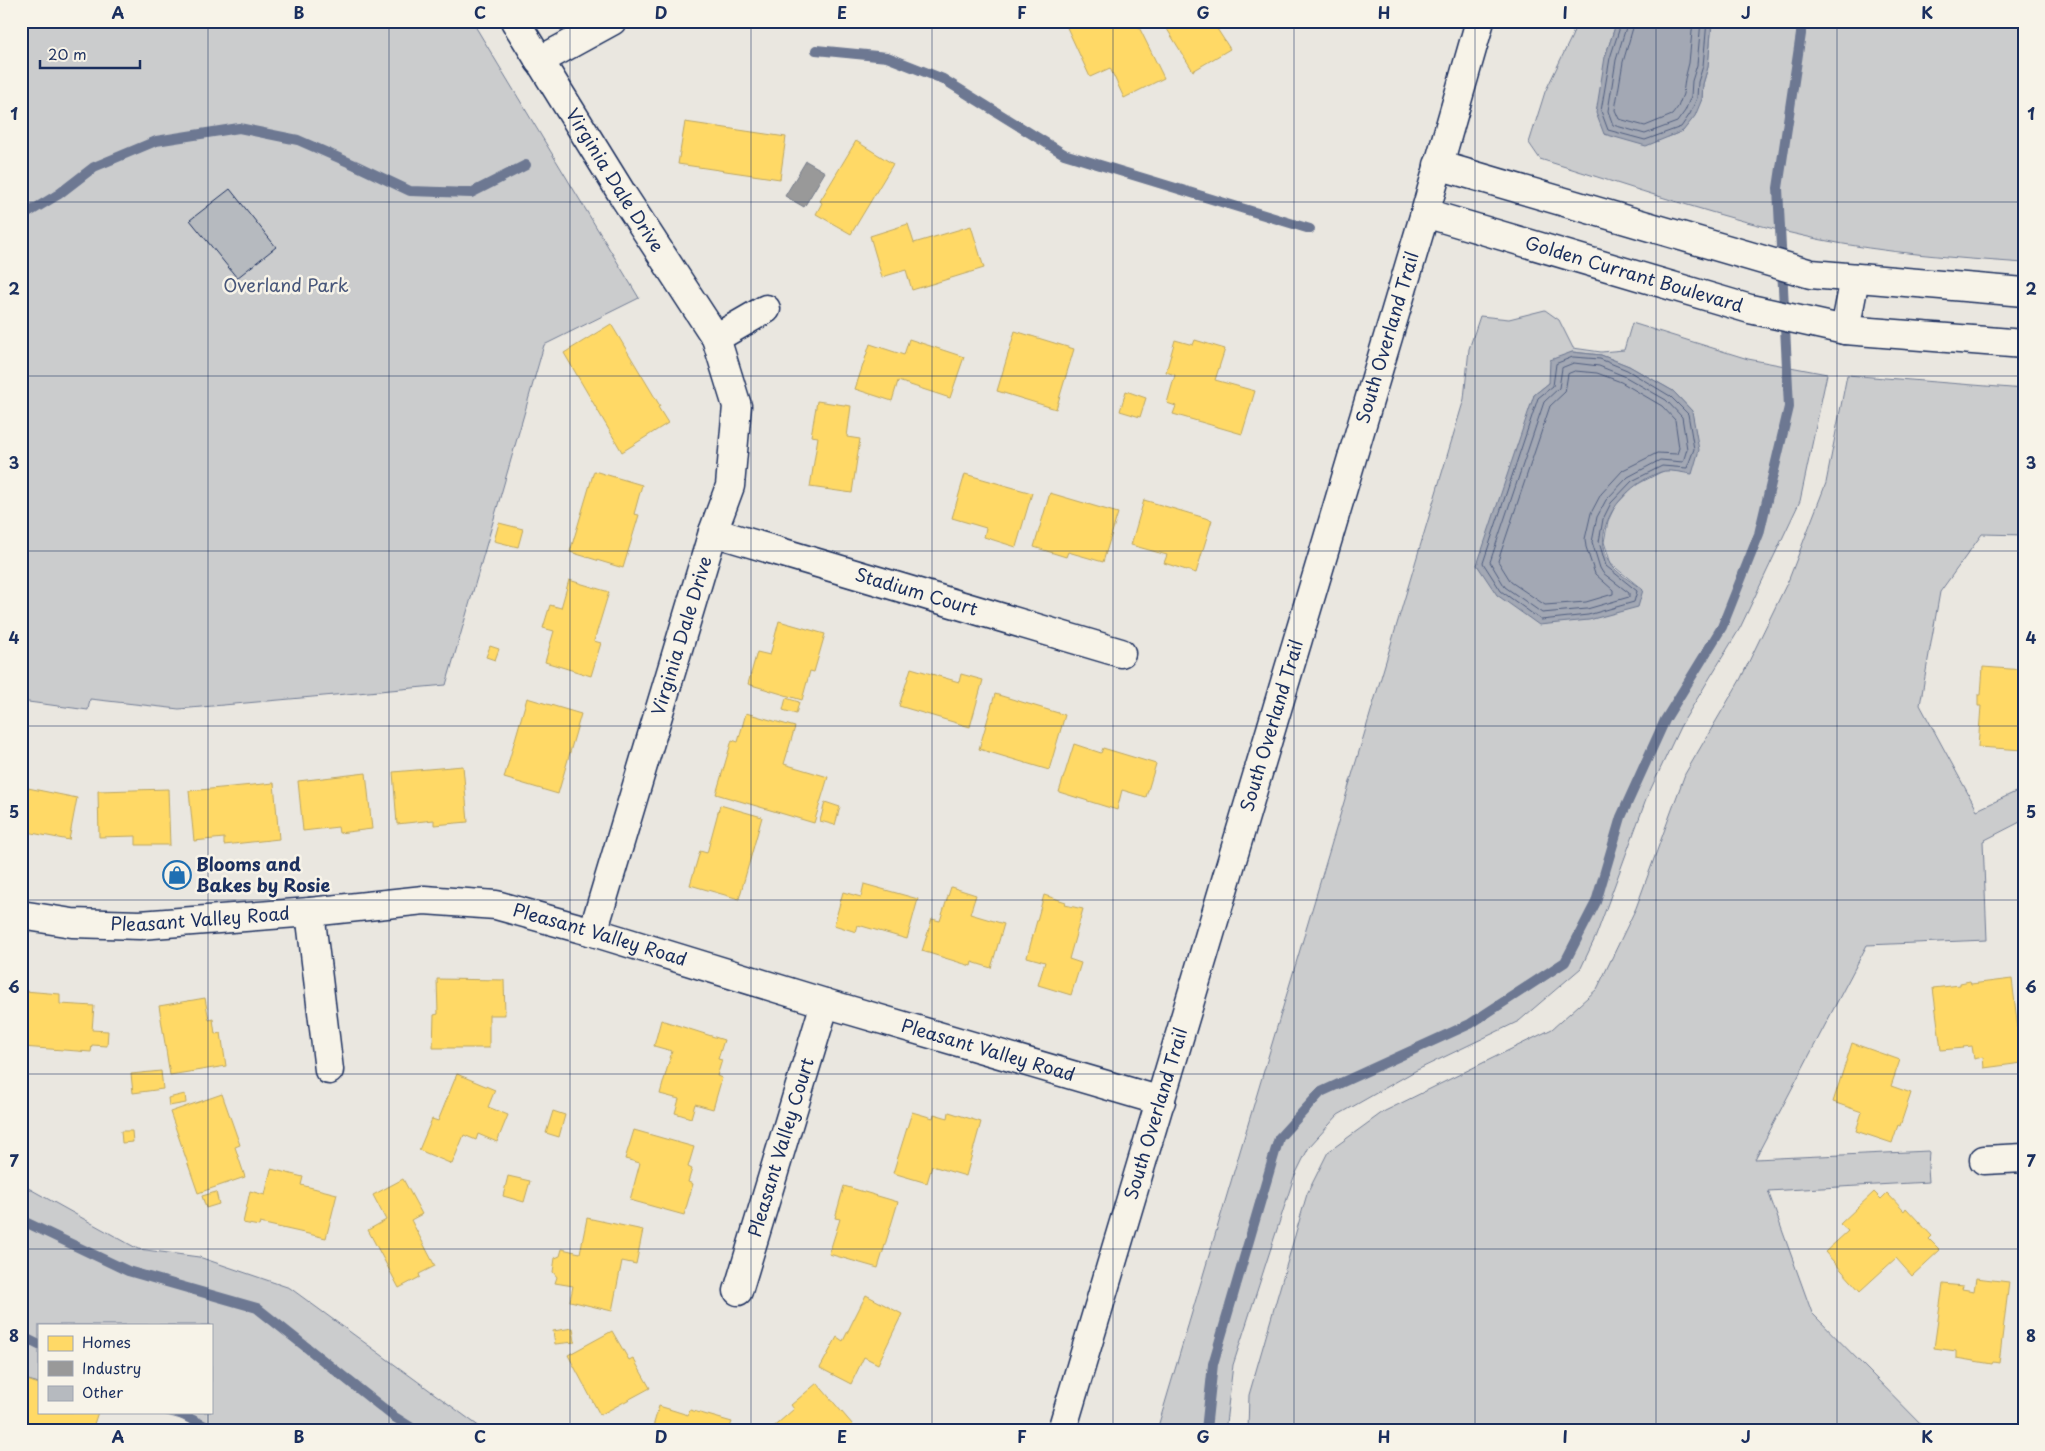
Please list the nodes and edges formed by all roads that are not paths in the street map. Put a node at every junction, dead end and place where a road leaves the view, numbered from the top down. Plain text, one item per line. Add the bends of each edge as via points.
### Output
1 (515, 21) edge
2 (612, 21) edge
3 (1480, 21) edge
4 (539, 61) junction
5 (1438, 165) junction
6 (1425, 213) junction
7 (1855, 278) junction
8 (2024, 292) edge
9 (766, 309) dead end
10 (1845, 330) junction
11 (716, 338) junction
12 (2024, 344) edge
13 (713, 532) junction
14 (1121, 653) dead end
15 (310, 912) junction
16 (21, 916) edge
17 (593, 932) junction
18 (825, 1003) junction
19 (329, 1070) dead end
20 (1161, 1101) junction
21 (2024, 1158) edge
22 (1984, 1160) dead end
23 (738, 1291) dead end
24 (1062, 1430) edge

1 - 4 street, Virginia Dale Drive
2 - 4 street
3 - 5 street, South Overland Trail
4 - 11 street, Virginia Dale Drive
5 - 6 street, South Overland Trail
5 - 7 street via 1811,274
6 - 10 street, Golden Currant Boulevard via 1750,309
6 - 20 street, South Overland Trail
7 - 8 street
7 - 10 street
9 - 11 street
10 - 12 street, Golden Currant Boulevard
11 - 13 street, Virginia Dale Drive via 737,406 730,486
13 - 14 street, Stadium Court
13 - 17 street, Virginia Dale Drive
15 - 16 street, Pleasant Valley Road via 140,925 72,923
15 - 17 street, Pleasant Valley Road via 424,900 496,905
15 - 19 street
17 - 18 street, Pleasant Valley Road
18 - 20 street, Pleasant Valley Road
18 - 23 street, Pleasant Valley Court
20 - 24 street, South Overland Trail
21 - 22 street

